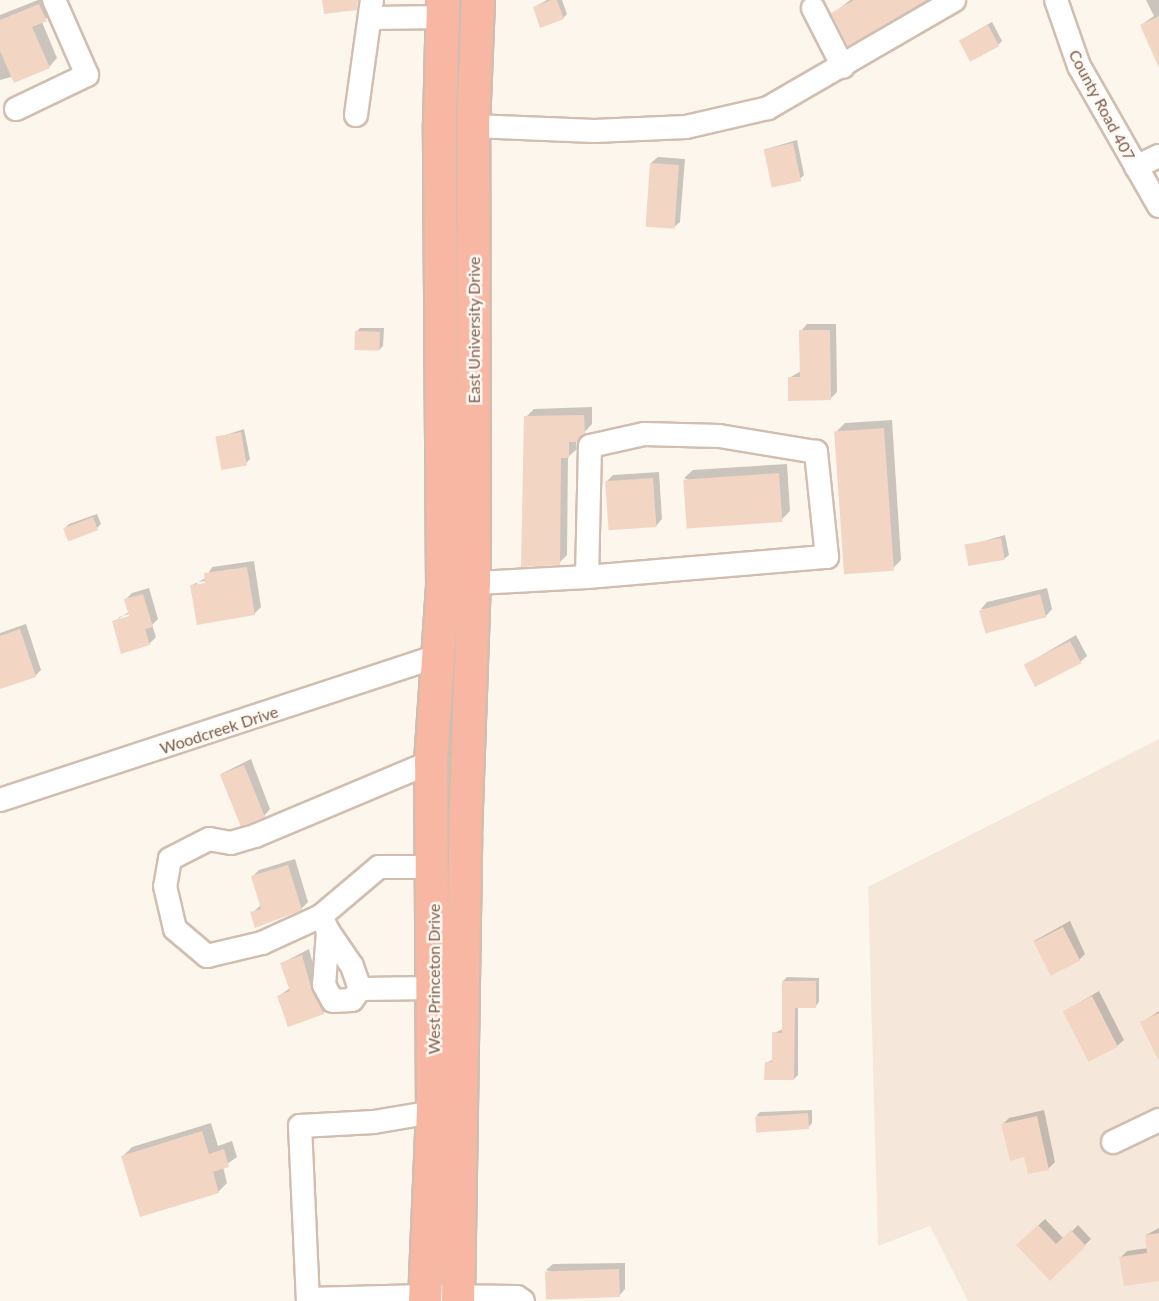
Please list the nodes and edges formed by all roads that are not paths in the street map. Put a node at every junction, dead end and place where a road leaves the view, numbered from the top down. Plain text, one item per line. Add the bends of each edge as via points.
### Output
1 (54, 0) edge
2 (478, 0) edge
3 (954, 0) edge
4 (1056, 0) edge
5 (813, 8) dead end
6 (371, 9) edge
7 (443, 9) edge
8 (843, 67) junction
9 (16, 108) dead end
10 (357, 115) dead end
11 (473, 126) junction
12 (1159, 156) edge
13 (1136, 167) junction
14 (1159, 206) edge
15 (587, 577) junction
16 (474, 583) junction
17 (443, 585) junction
18 (438, 656) junction
19 (469, 660) joint
20 (431, 762) junction
21 (0, 800) edge
22 (434, 867) junction
23 (325, 924) junction
24 (434, 988) junction
25 (360, 989) junction
26 (433, 1112) junction
27 (1159, 1120) edge
28 (1113, 1142) dead end
29 (425, 1298) edge
30 (458, 1299) edge
31 (523, 1301) edge

1 - 9 street via 87,75
2 - 11 highway, East University Drive
3 - 8 street
4 - 13 street, County Road 407 via 1079,66
5 - 8 street
6 - 7 street
6 - 10 street
7 - 17 highway, East University Drive
8 - 11 street via 768,108 686,128 594,131
11 - 16 highway, East University Drive
12 - 13 street
13 - 14 street, County Road 407
15 - 15 street via 827,557 816,452 719,435 644,434 590,446
15 - 16 street
16 - 17 street
16 - 19 highway, East University Drive
17 - 18 highway, East University Drive
18 - 20 highway, West Princeton Drive
18 - 21 street, Woodcreek Drive
19 - 30 highway, West Princeton Drive
20 - 22 highway, West Princeton Drive
20 - 23 street via 255,836 231,843 209,839 170,859 165,886 175,929 207,956
22 - 23 street via 379,867
22 - 24 highway, West Princeton Drive
23 - 25 street via 352,966
23 - 25 street via 324,985 328,996 343,1004
24 - 25 street
24 - 26 highway, West Princeton Drive
26 - 29 highway, West Princeton Drive
26 - 29 street via 374,1122 300,1126 308,1299
27 - 28 street
29 - 30 street
30 - 31 street via 517,1297

